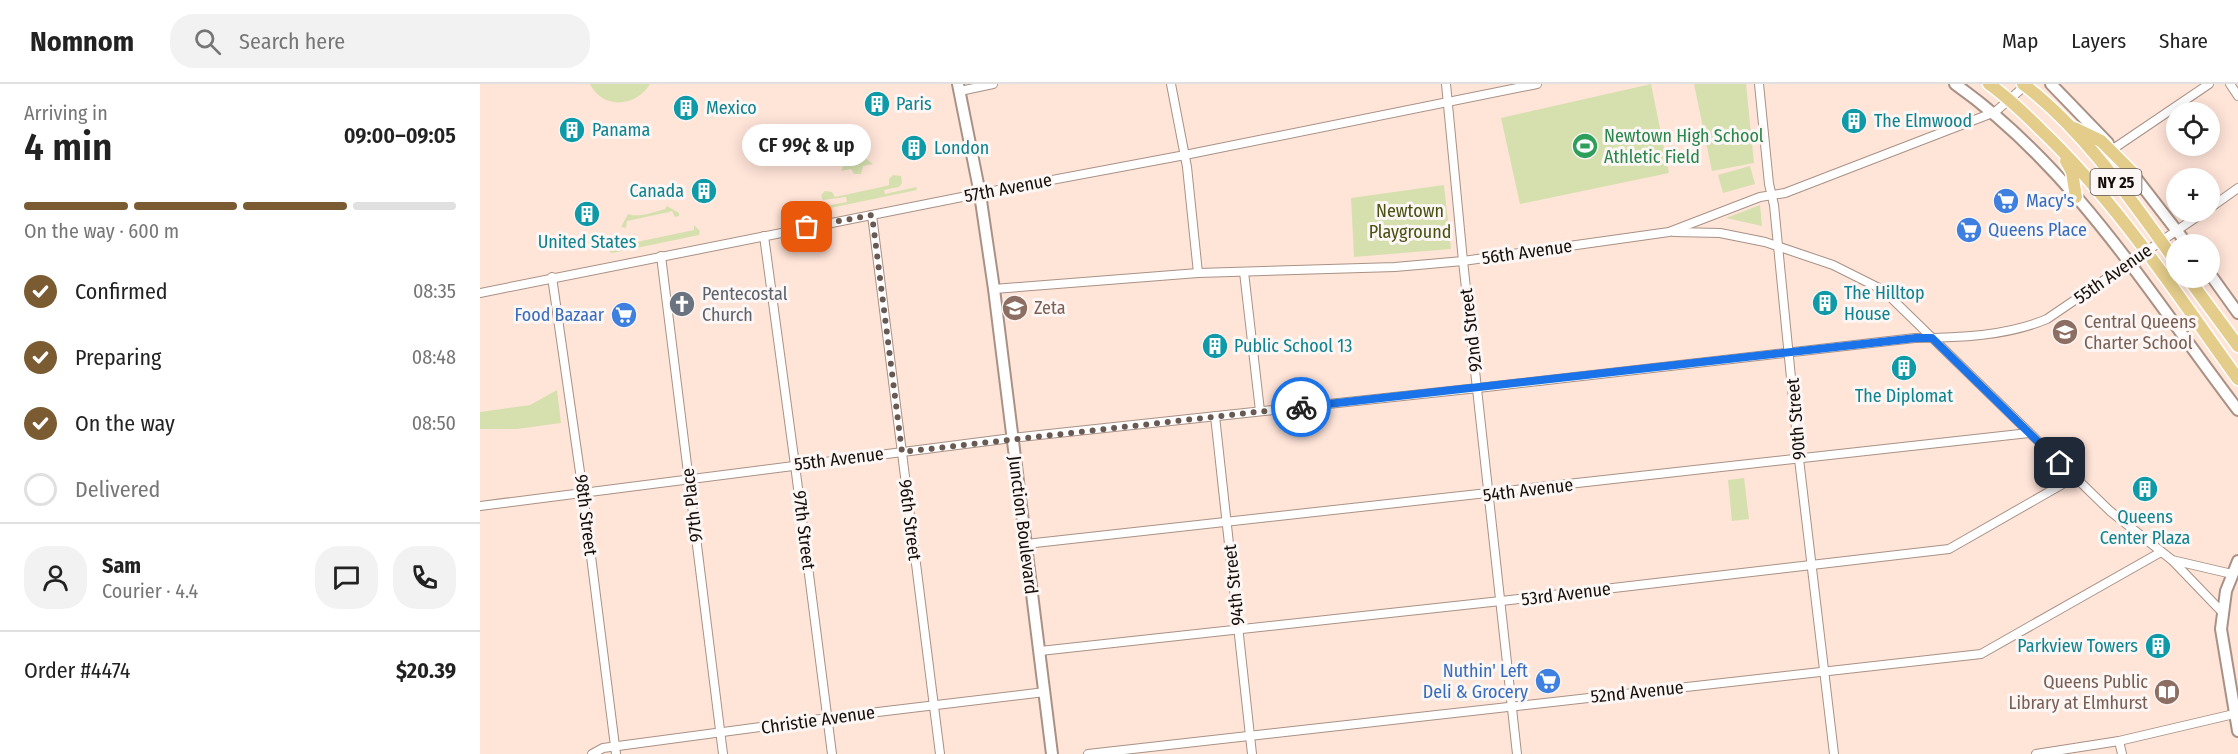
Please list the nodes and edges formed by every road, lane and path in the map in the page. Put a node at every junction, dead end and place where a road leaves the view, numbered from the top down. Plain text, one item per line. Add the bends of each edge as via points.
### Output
1 (993, 84) edge
2 (1170, 84) edge
3 (1446, 84) edge
4 (1537, 84) edge
5 (1759, 84) edge
6 (1955, 84) edge
7 (1989, 84) edge
8 (2026, 84) edge
9 (2051, 84) edge
10 (2209, 84) edge
11 (2230, 84) edge
12 (959, 87) edge
13 (2238, 96) edge
14 (2009, 101) junction
15 (1449, 102) junction
16 (1995, 112) junction
17 (2068, 125) junction
18 (2058, 146) junction
19 (2114, 149) junction
20 (1185, 155) junction
21 (2133, 174) junction
22 (2238, 188) edge
23 (980, 194) junction
24 (1772, 195) junction
25 (2076, 196) junction
26 (2220, 201) edge
27 (872, 215) junction
28 (2189, 222) edge
29 (2177, 230) junction
30 (1669, 232) junction
31 (2180, 234) edge
32 (764, 236) junction
33 (2161, 241) junction
34 (1778, 246) junction
35 (2166, 248) edge
36 (2145, 251) junction
37 (661, 256) junction
38 (1463, 261) junction
39 (2129, 262) junction
40 (1244, 272) junction
41 (1198, 273) junction
42 (552, 278) junction
43 (2195, 288) edge
44 (2220, 288) edge
45 (994, 289) junction
46 (480, 293) edge
47 (2238, 313) edge
48 (1932, 338) junction
49 (2238, 346) edge
50 (1790, 354) junction
51 (2238, 379) edge
52 (1478, 388) junction
53 (2238, 410) edge
54 (1260, 411) junction
55 (1215, 416) junction
56 (2030, 433) junction
57 (1012, 438) junction
58 (902, 452) junction
59 (1799, 459) junction
60 (795, 465) junction
61 (2075, 477) junction
62 (689, 478) junction
63 (584, 493) junction
64 (1489, 495) junction
65 (480, 506) edge
66 (1227, 522) junction
67 (1026, 544) junction
68 (2161, 552) junction
69 (2172, 560) junction
70 (2238, 561) edge
71 (1812, 565) junction
72 (2232, 574) junction
73 (1501, 601) junction
74 (2223, 613) junction
75 (1238, 629) junction
76 (1040, 651) junction
77 (1824, 672) junction
78 (1045, 692) junction
79 (934, 705) junction
80 (1512, 706) junction
81 (2236, 714) edge
82 (827, 718) junction
83 (2238, 731) edge
84 (721, 733) junction
85 (1250, 735) junction
86 (2119, 741) junction
87 (616, 750) edge
88 (592, 754) edge
89 (723, 754) edge
90 (832, 754) edge
91 (940, 754) edge
92 (1052, 754) edge
93 (1088, 754) edge
94 (1252, 754) edge
95 (1518, 754) edge
96 (1834, 754) edge
97 (2036, 754) edge
98 (2122, 754) edge

1 - 12 street
2 - 20 street
3 - 15 street, 92nd Street
4 - 15 street, 57th Avenue
5 - 24 street, 90th Street
6 - 16 main road
7 - 14 main road, NY 25
8 - 14 street, 56th Avenue
8 - 17 main road, NY 25
9 - 19 main road
10 - 19 street
11 - 13 street
12 - 23 main road, Junction Boulevard
14 - 16 street, 56th Avenue
14 - 18 main road, NY 25
15 - 20 street, 57th Avenue
15 - 38 street, 92nd Street
16 - 24 street, 56th Avenue
16 - 25 main road
17 - 21 main road via 2101,141
17 - 33 main road, NY 25
18 - 25 main road via 2072,172
18 - 36 main road, NY 25 via 2110,204
19 - 21 main road
20 - 23 street, 57th Avenue
20 - 41 street
21 - 29 main road
22 - 26 street
23 - 27 street, 57th Avenue
23 - 45 main road, Junction Boulevard
24 - 30 street, 56th Avenue
24 - 34 street, 90th Street
25 - 39 main road
27 - 32 street, 57th Avenue
27 - 58 street, 96th Street
28 - 29 street, 55th Avenue
29 - 31 main road
29 - 33 street, 55th Avenue
30 - 34 street via 1720,233
30 - 38 street, 56th Avenue
32 - 37 street, 57th Avenue
32 - 60 street, 97th Street
33 - 35 main road, NY 25
33 - 36 street, 55th Avenue
34 - 48 street via 1833,265 1882,291
34 - 50 street, 90th Street
36 - 39 street, 55th Avenue
36 - 51 main road, NY 25
37 - 42 street, 57th Avenue
37 - 62 street, 97th Place
38 - 40 street, 56th Avenue
38 - 52 street, 92nd Street
39 - 48 street, 55th Avenue via 2040,321 2006,330
39 - 53 main road
40 - 41 street, 56th Avenue
40 - 54 street
41 - 45 street, 56th Avenue
42 - 46 street, 57th Avenue
42 - 63 street, 98th Street
43 - 49 main road
44 - 47 main road
45 - 57 main road, Junction Boulevard
48 - 50 street, 55th Avenue
48 - 56 street
50 - 52 street, 55th Avenue
50 - 59 street, 90th Street
52 - 54 street, 55th Avenue
52 - 64 street, 92nd Street
54 - 55 street, 55th Avenue
55 - 57 street, 55th Avenue
55 - 66 street, 94th Street
56 - 59 street, 54th Avenue
56 - 61 street
57 - 58 street, 55th Avenue
57 - 67 main road, Junction Boulevard
58 - 60 street, 55th Avenue
58 - 79 street, 96th Street
59 - 64 street, 54th Avenue
59 - 71 street, 90th Street
60 - 62 street, 55th Avenue
60 - 82 street, 97th Street
61 - 68 street
61 - 71 street, 53rd Avenue via 1949,549
62 - 63 street, 55th Avenue
62 - 84 street, 97th Place
63 - 65 street, 55th Avenue
63 - 87 street, 98th Street
64 - 66 street, 54th Avenue
64 - 73 street, 92nd Street
66 - 67 street, 54th Avenue
66 - 75 street, 94th Street
67 - 76 main road, Junction Boulevard
68 - 69 street
68 - 77 street, 52nd Avenue via 1982,654
69 - 72 street
69 - 74 street
70 - 72 main road
71 - 73 street, 53rd Avenue
71 - 77 street, 90th Street
72 - 74 main road
73 - 75 street, 53rd Avenue
73 - 80 street, 92nd Street
74 - 81 main road via 2221,629
75 - 76 street, 53rd Avenue
75 - 85 street, 94th Street
76 - 78 main road, Junction Boulevard
77 - 80 street, 52nd Avenue
77 - 96 street, 90th Street
78 - 79 street, Christie Avenue
78 - 92 main road, Junction Boulevard
79 - 82 street, Christie Avenue
79 - 91 street, 96th Street
80 - 85 street, 52nd Avenue
80 - 95 street, 92nd Street
81 - 83 main road
81 - 86 street
82 - 84 street, Christie Avenue
82 - 90 street, 97th Street
84 - 87 street, Christie Avenue
84 - 89 street, 97th Place
85 - 93 street, 52nd Avenue
85 - 94 street, 94th Street
86 - 97 street
86 - 98 street
87 - 88 street, Christie Avenue via 603,748

